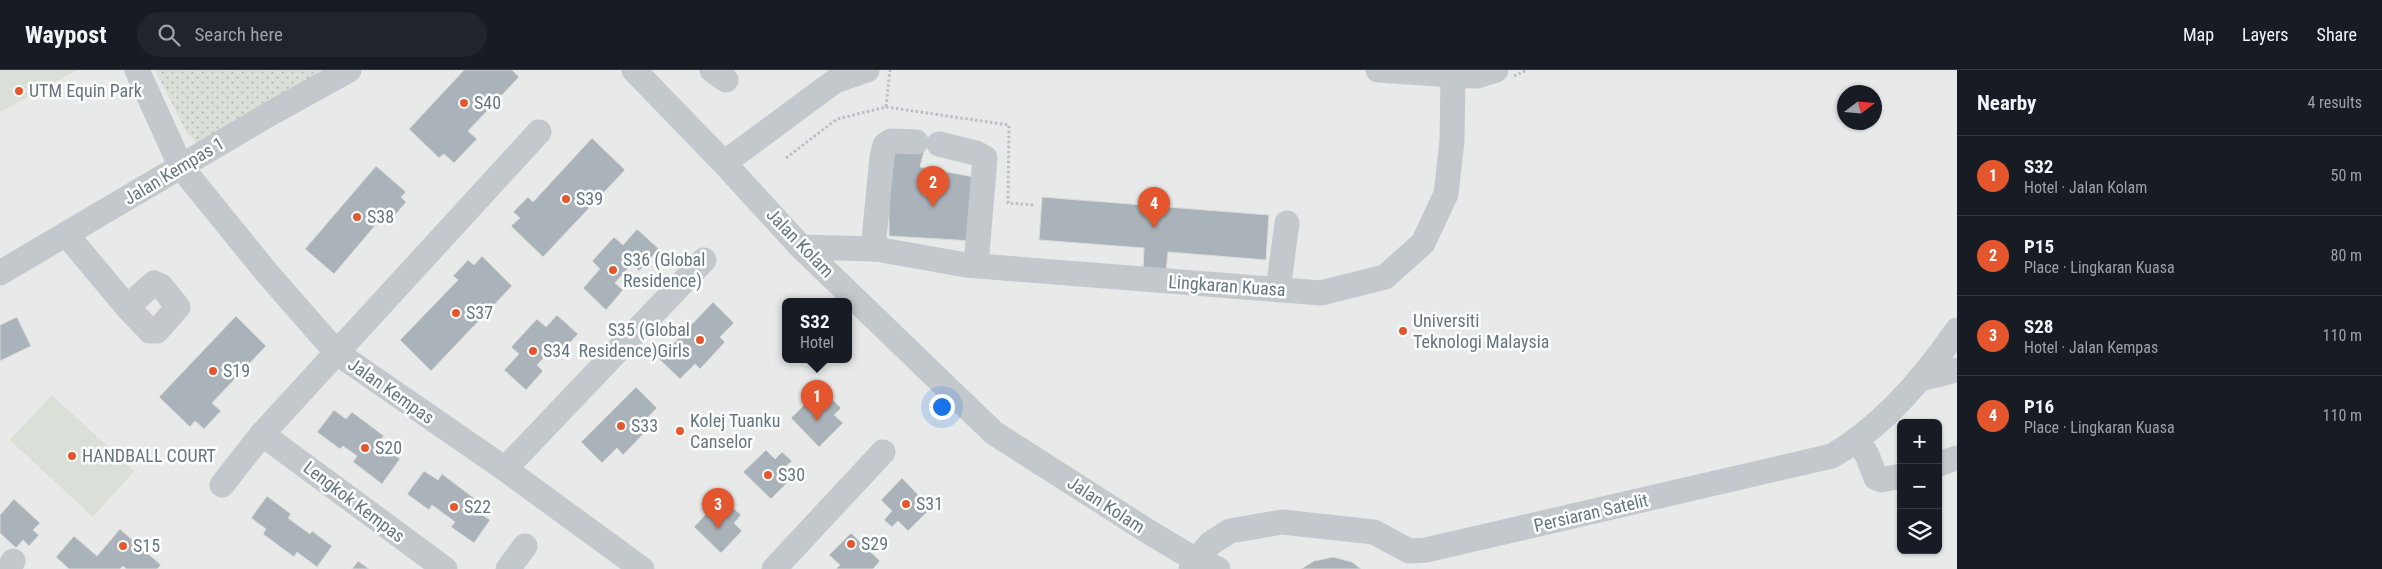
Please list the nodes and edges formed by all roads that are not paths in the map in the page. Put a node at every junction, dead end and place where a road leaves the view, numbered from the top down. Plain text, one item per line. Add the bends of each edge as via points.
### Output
1 (137, 70) edge
2 (349, 70) edge
3 (634, 70) edge
4 (867, 70) edge
5 (1378, 70) edge
6 (1484, 72) edge
7 (1453, 75) junction
8 (835, 76) edge
9 (539, 132) dead end
10 (724, 163) junction
11 (181, 167) junction
12 (1287, 223) dead end
13 (66, 234) junction
14 (801, 247) junction
15 (873, 249) junction
16 (704, 260) dead end
17 (976, 266) junction
18 (0, 273) edge
19 (1278, 290) junction
20 (127, 307) dead end
21 (1957, 330) edge
22 (337, 354) junction
23 (1957, 370) edge
24 (1920, 379) junction
25 (262, 434) junction
26 (1857, 440) junction
27 (883, 452) dead end
28 (1957, 458) edge
29 (1942, 463) edge
30 (505, 469) junction
31 (1897, 477) edge
32 (222, 485) dead end
33 (525, 546) dead end
34 (1202, 566) edge
35 (445, 569) edge
36 (508, 569) edge
37 (642, 569) edge
38 (774, 569) edge

1 - 11 street, Jalan Kempas
2 - 11 street, Jalan Kempas 1
3 - 10 street, Jalan Kolam
4 - 8 street
5 - 7 street
6 - 7 street
7 - 19 street, Lingkaran Kuasa via 1452,141 1446,194 1423,242 1386,276 1321,293
8 - 10 street
9 - 22 street
10 - 14 street, Jalan Kolam
11 - 13 street, Jalan Kempas 1
11 - 22 street, Jalan Kempas via 267,274
12 - 19 street
13 - 18 street, Jalan Kempas 1
13 - 20 street
14 - 15 street, Lingkaran Kuasa
14 - 34 street, Jalan Kolam via 994,433
15 - 17 street, Lingkaran Kuasa
15 - 17 street via 885,146 891,142 927,143 976,153 985,158
16 - 30 street
17 - 19 street, Lingkaran Kuasa
21 - 24 street, Persiaran Satelit
22 - 25 street
22 - 30 street, Jalan Kempas
23 - 24 street
24 - 26 street, Persiaran Satelit
25 - 32 street
25 - 35 street, Lengkok Kempas
26 - 31 street via 1876,478
26 - 34 street, Persiaran Satelit via 1826,458 1426,550 1409,551 1374,532 1282,522 1230,531 1211,543
27 - 38 street
28 - 29 street
30 - 37 street, Jalan Kempas
33 - 36 street

